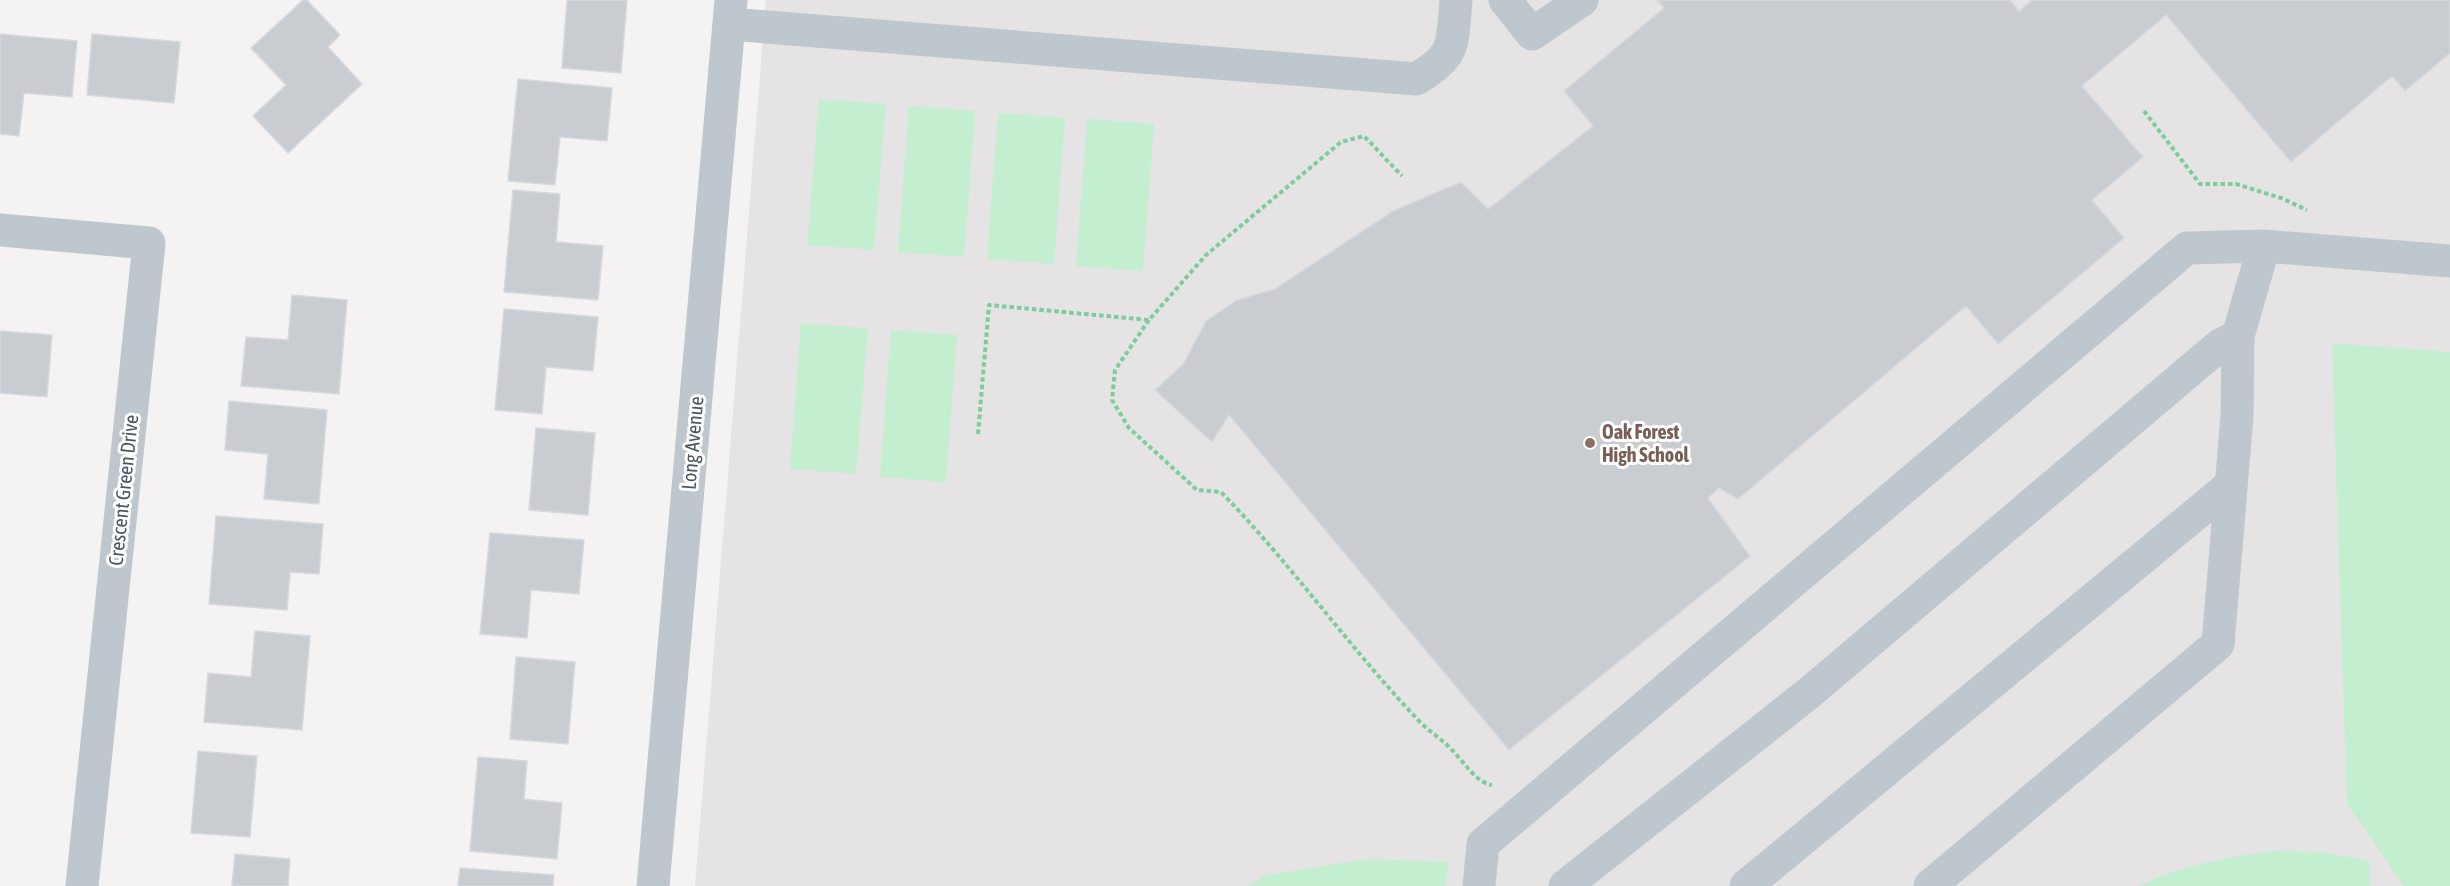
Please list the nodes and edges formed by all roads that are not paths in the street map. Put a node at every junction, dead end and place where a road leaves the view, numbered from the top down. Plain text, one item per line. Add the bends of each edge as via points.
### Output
1 (1456, 0) edge
2 (1505, 0) edge
3 (1582, 0) edge
4 (730, 12) edge
5 (0, 230) edge
6 (2264, 246) junction
7 (2450, 261) edge
8 (2238, 336) junction
9 (2231, 485) junction
10 (82, 886) edge
11 (653, 886) edge
12 (1479, 886) edge
13 (1565, 886) edge
14 (1746, 886) edge
15 (1930, 886) edge

1 - 4 street via 1452,46 1438,66 1416,79
2 - 3 street via 1532,34
4 - 11 street, Long Avenue
5 - 10 street, Crescent Green Drive via 149,243
6 - 7 street
6 - 8 street
6 - 12 street via 2187,248 1483,844
8 - 9 street
8 - 13 street via 2220,345 1809,693
9 - 14 street
9 - 15 street via 2218,644

